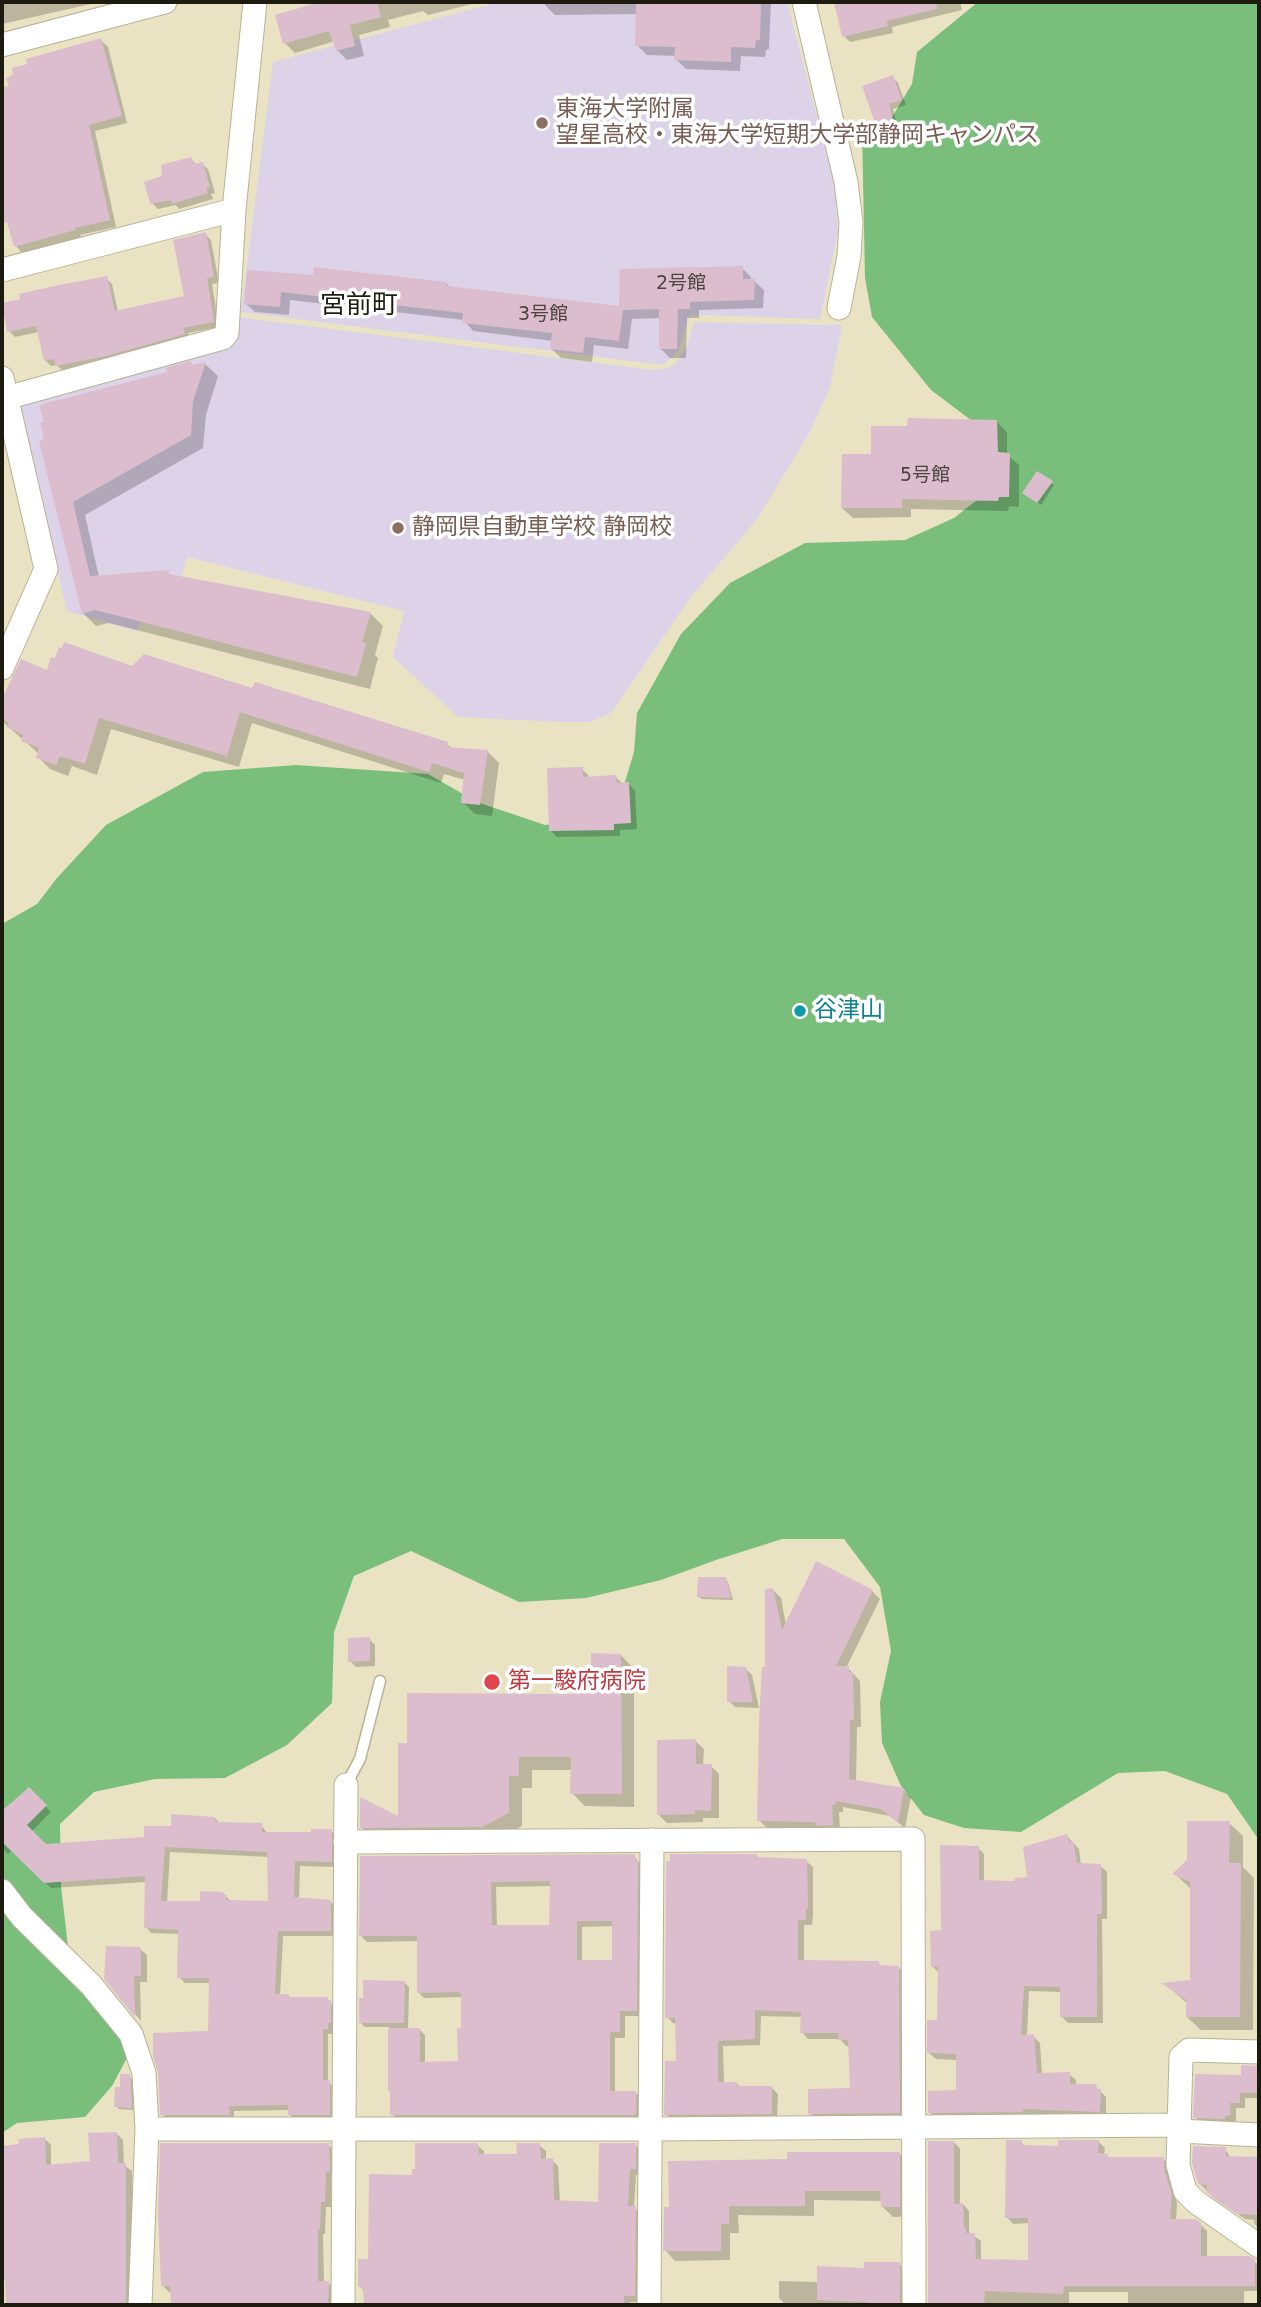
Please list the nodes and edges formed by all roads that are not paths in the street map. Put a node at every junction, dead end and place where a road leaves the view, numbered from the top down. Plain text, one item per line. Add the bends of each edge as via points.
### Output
1 (165, 2) edge
2 (255, 2) edge
3 (804, 2) edge
4 (11, 42) edge
5 (2, 54) edge
6 (234, 210) junction
7 (2, 270) edge
8 (839, 308) dead end
9 (4, 388) edge
10 (11, 621) edge
11 (2, 668) edge
12 (380, 1682) dead end
13 (346, 1785) joint
14 (652, 1840) junction
15 (345, 1842) junction
16 (2, 1891) edge
17 (1259, 2052) edge
18 (915, 2128) junction
19 (1180, 2128) junction
20 (146, 2129) junction
21 (650, 2129) junction
22 (344, 2130) junction
23 (1259, 2136) edge
24 (1259, 2246) edge
25 (141, 2305) edge
26 (343, 2305) edge
27 (649, 2305) edge
28 (914, 2305) edge

1 - 4 street
2 - 6 street
3 - 8 street via 846,182 849,256
4 - 5 street
6 - 7 street
6 - 9 street via 227,333 223,338
9 - 10 street via 46,569
10 - 11 street
12 - 13 lane via 359,1759
13 - 15 street
14 - 15 street
14 - 18 street via 913,1839
14 - 21 street
15 - 22 street
16 - 20 street via 131,2034 144,2073
17 - 19 street via 1189,2050 1181,2057
18 - 19 street
18 - 21 street
18 - 28 street
19 - 23 street
19 - 24 street via 1178,2165 1185,2191
20 - 22 street
20 - 25 street
21 - 22 street
21 - 27 street
22 - 26 street

